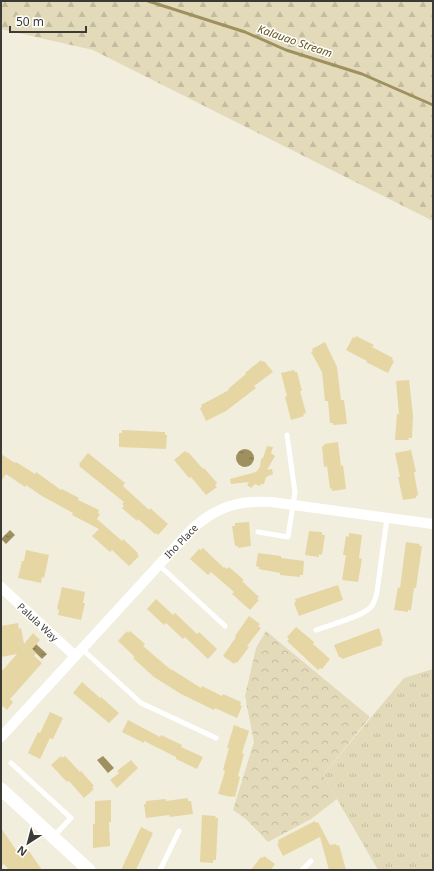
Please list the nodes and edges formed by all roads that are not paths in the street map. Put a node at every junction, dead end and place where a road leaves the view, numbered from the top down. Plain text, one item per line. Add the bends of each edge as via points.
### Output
1 (287, 435) dead end
2 (293, 504) junction
3 (387, 518) junction
4 (433, 524) edge
5 (258, 532) dead end
6 (159, 565) junction
7 (1, 587) edge
8 (225, 626) dead end
9 (316, 630) dead end
10 (78, 652) junction
11 (1, 737) edge
12 (216, 738) dead end
13 (11, 763) dead end
14 (1, 789) edge
15 (179, 831) dead end
16 (53, 837) junction
17 (311, 861) dead end
18 (89, 870) edge
19 (160, 870) edge
20 (302, 870) edge

1 - 2 lane via 295,492
2 - 3 street, Iho Place
2 - 5 lane via 288,536
2 - 6 street, Iho Place via 247,501 218,510 199,522
3 - 4 street, Iho Place
3 - 9 lane via 375,601 361,614
6 - 8 lane
6 - 10 street, Iho Place
7 - 10 street, Palula Way
10 - 11 street, Iho Place
10 - 12 lane via 141,703
13 - 16 lane via 71,818
14 - 16 street
15 - 19 lane
16 - 18 street
17 - 20 lane

